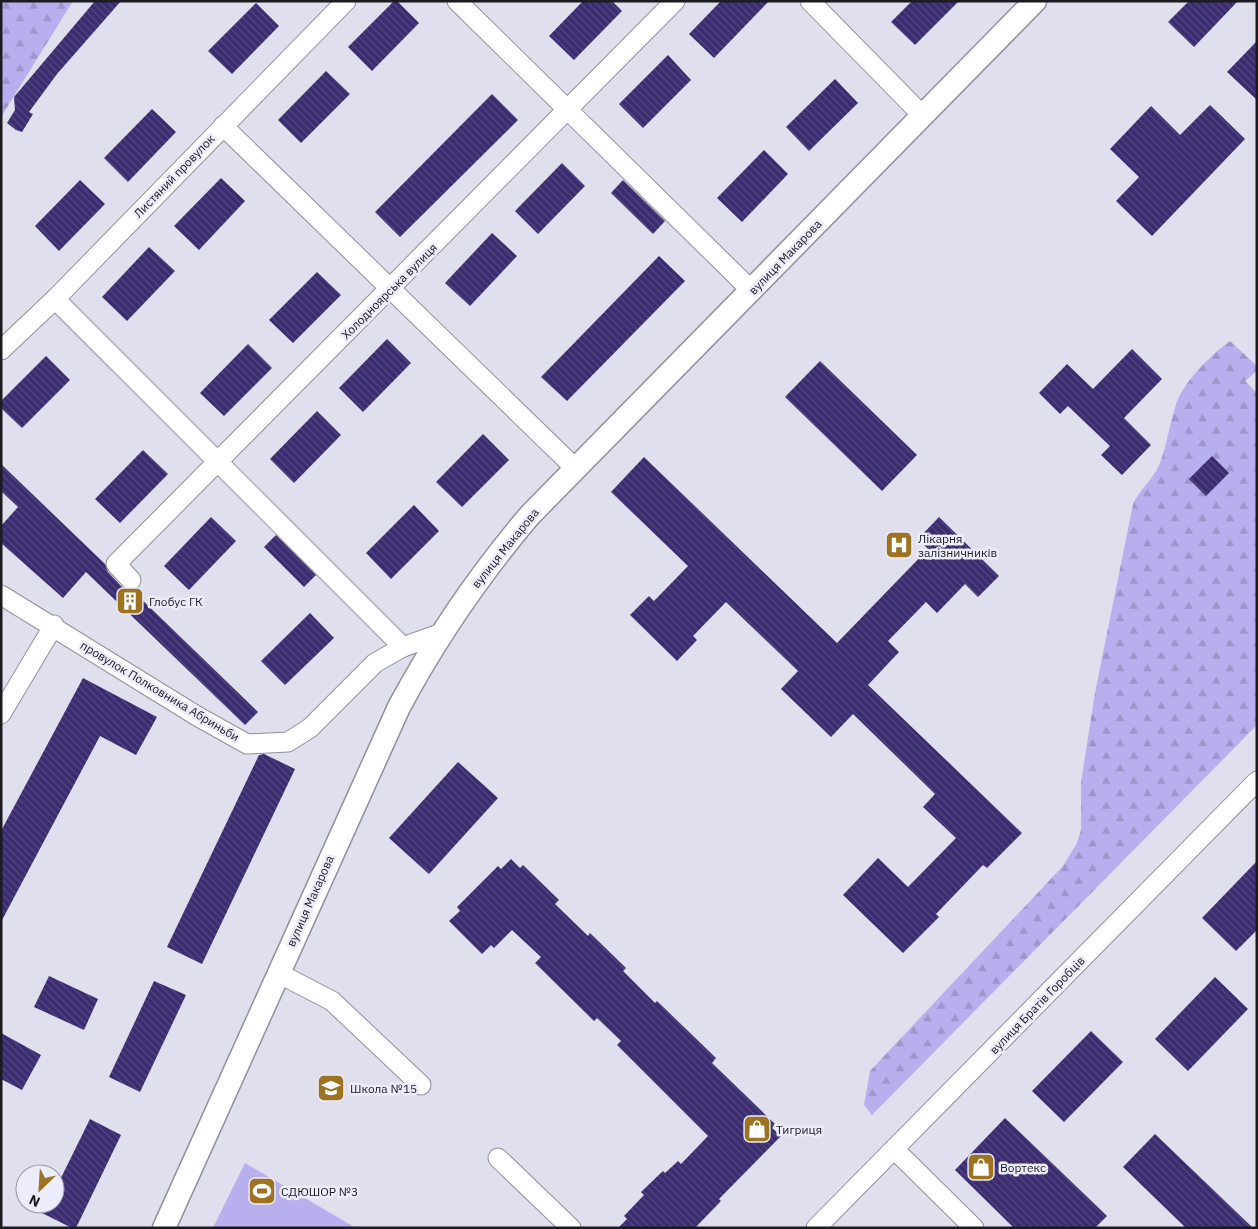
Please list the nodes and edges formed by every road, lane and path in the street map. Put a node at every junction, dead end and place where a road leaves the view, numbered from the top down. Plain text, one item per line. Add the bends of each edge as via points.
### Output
1 (346, 1) edge
2 (457, 1) edge
3 (676, 1) edge
4 (810, 1) edge
5 (1035, 1) edge
6 (566, 110) junction
7 (923, 116) junction
8 (223, 126) junction
9 (390, 290) junction
10 (752, 291) junction
11 (55, 299) junction
12 (1, 350) edge
13 (219, 462) junction
14 (576, 469) junction
15 (131, 580) dead end
16 (1, 595) edge
17 (54, 626) junction
18 (442, 633) junction
19 (403, 647) junction
20 (1, 714) edge
21 (1257, 781) edge
22 (278, 973) junction
23 (421, 1085) dead end
24 (894, 1149) junction
25 (498, 1158) dead end
26 (164, 1228) edge
27 (571, 1228) edge
28 (816, 1228) edge
29 (974, 1228) edge

1 - 8 street, Листяний провулок
2 - 6 street
3 - 6 street, Холодноярська вулиця
4 - 7 street
5 - 7 street, вулиця Макарова
6 - 9 street, Холодноярська вулиця
6 - 10 street
7 - 10 street, вулиця Макарова
8 - 9 street
8 - 11 street, Листяний провулок
9 - 13 street, Холодноярська вулиця
9 - 14 street
10 - 14 street, вулиця Макарова
11 - 12 street, Листяний провулок
11 - 13 street
13 - 15 street, Холодноярська вулиця via 116,564
13 - 19 street
14 - 18 street, вулиця Макарова via 510,538
16 - 17 street, провулок Полковника Абриньби
17 - 19 street, провулок Полковника Абриньби via 197,716 248,744 288,742 300,735 375,663
17 - 20 street
18 - 19 street, провулок Полковника Абриньби
18 - 22 street, вулиця Макарова via 399,707
21 - 24 street, вулиця Братів Горобців
22 - 23 street via 332,1002
22 - 26 street, вулиця Макарова
24 - 28 street, вулиця Братів Горобців
24 - 29 street
25 - 27 street

